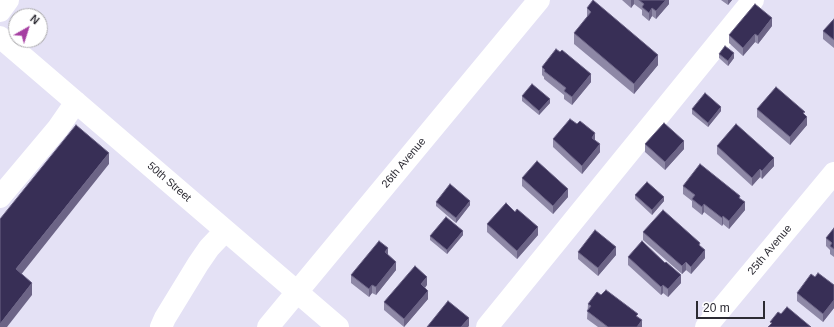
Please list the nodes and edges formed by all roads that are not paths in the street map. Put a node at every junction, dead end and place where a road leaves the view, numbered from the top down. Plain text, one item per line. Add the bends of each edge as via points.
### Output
1 (8, 0) edge
2 (539, 0) edge
3 (753, 0) edge
4 (0, 11) edge
5 (0, 37) edge
6 (76, 102) junction
7 (834, 173) edge
8 (0, 197) edge
9 (225, 231) junction
10 (296, 292) junction
11 (161, 327) edge
12 (268, 327) edge
13 (338, 327) edge
14 (487, 327) edge
15 (706, 327) edge

1 - 4 street
2 - 10 street, 26th Avenue
3 - 14 street
5 - 6 street, 50th Street
6 - 8 street via 58,128
6 - 9 street, 50th Street
7 - 15 street, 25th Avenue
9 - 10 street, 50th Street
9 - 11 street via 198,264
10 - 12 street, 26th Avenue
10 - 13 street, 50th Street

